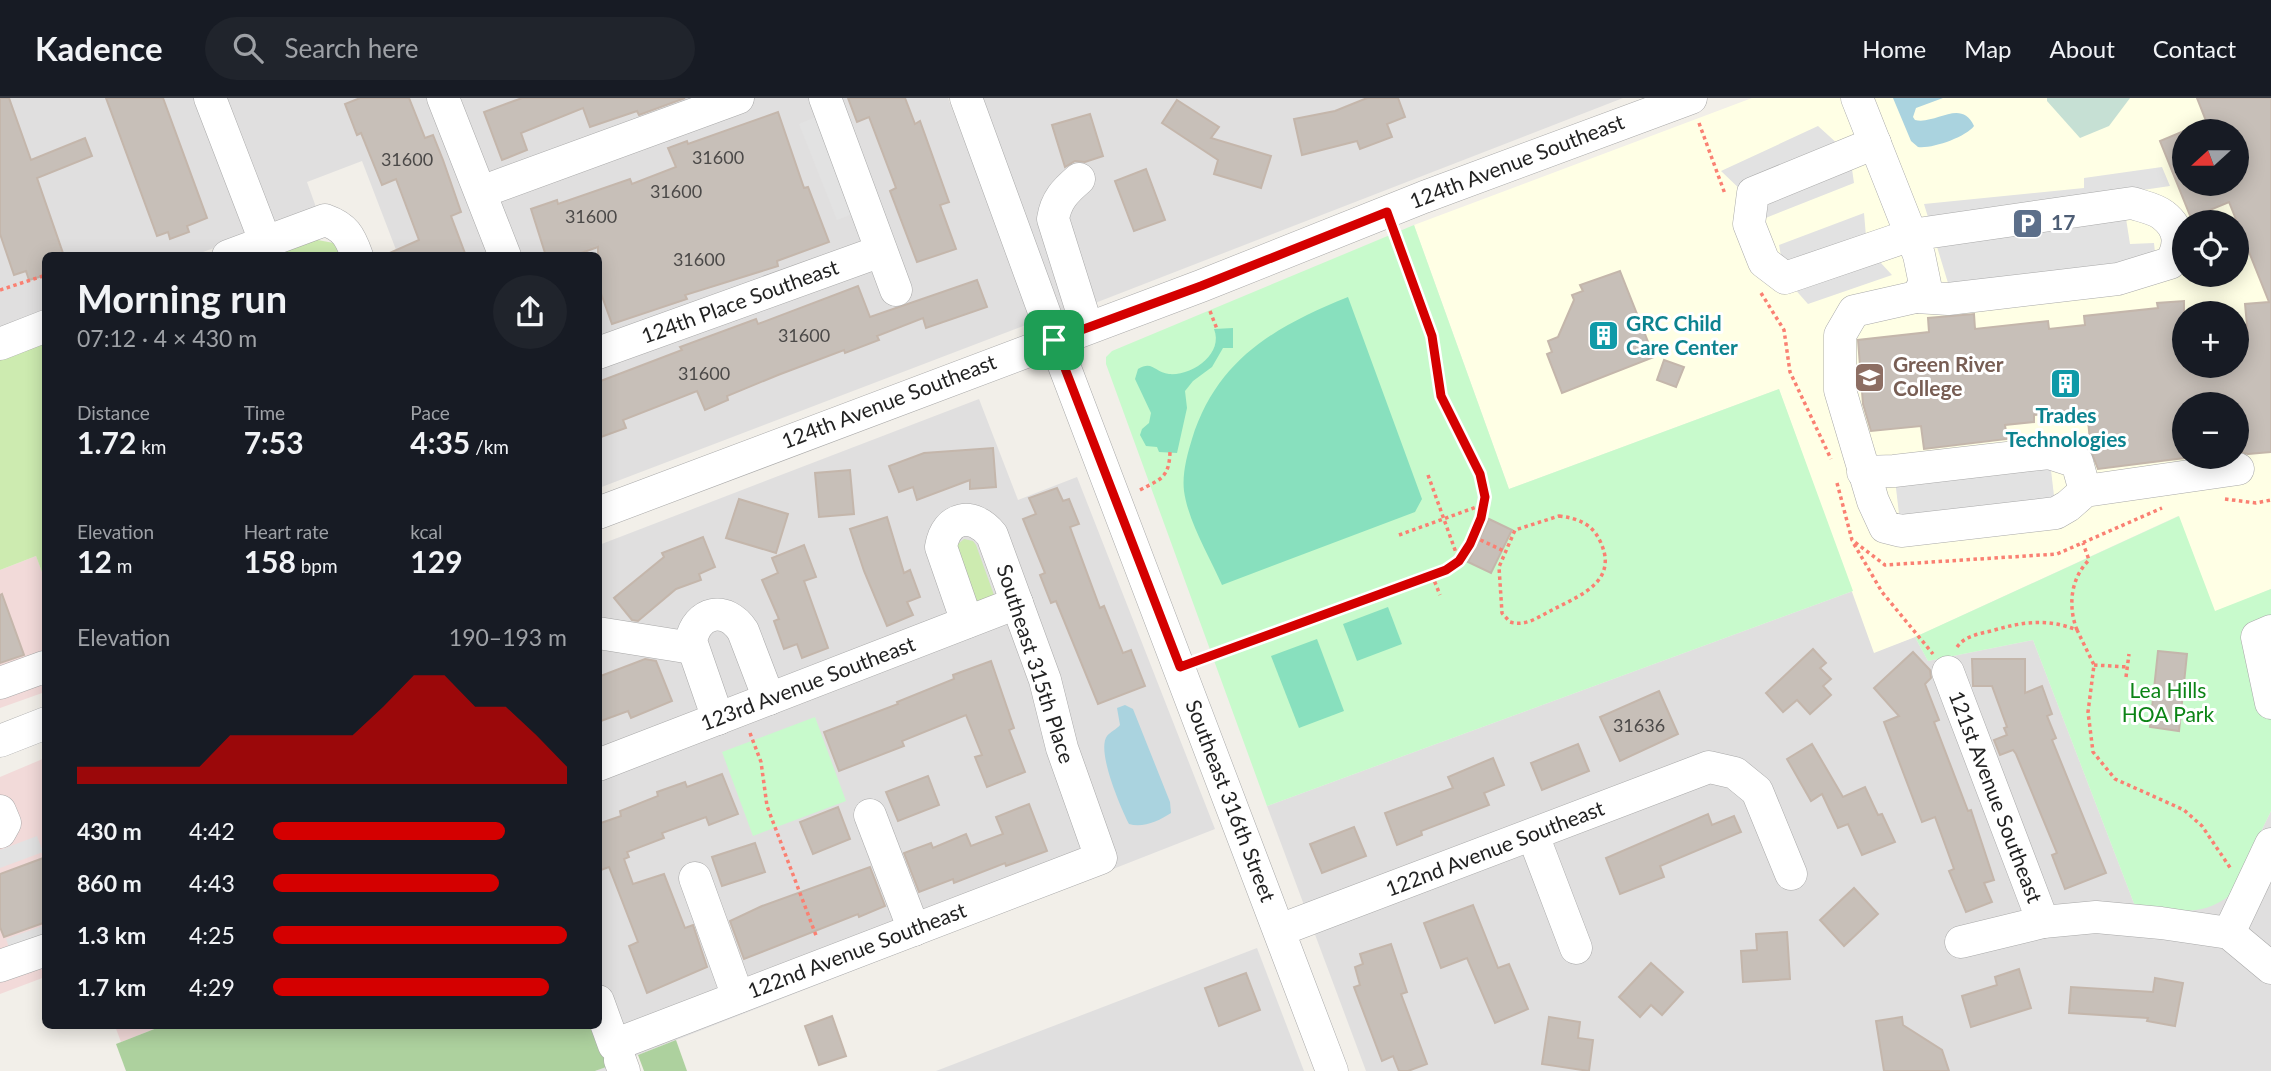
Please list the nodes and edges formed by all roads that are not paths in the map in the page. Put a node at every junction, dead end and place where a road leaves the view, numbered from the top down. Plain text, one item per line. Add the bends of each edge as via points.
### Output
1 (211, 98) edge
2 (443, 98) edge
3 (738, 98) edge
4 (825, 98) edge
5 (967, 98) edge
6 (1690, 98) edge
7 (1857, 98) edge
8 (1875, 143) junction
9 (1079, 179) dead end
10 (481, 192) junction
11 (1910, 235) junction
12 (265, 241) junction
13 (881, 251) junction
14 (238, 252) edge
15 (356, 252) edge
16 (504, 252) edge
17 (896, 290) dead end
18 (1916, 297) junction
19 (1087, 327) junction
20 (42, 328) edge
21 (1054, 340) junction
22 (0, 344) edge
23 (602, 352) edge
24 (2238, 469) dead end
25 (1845, 474) junction
26 (2085, 491) junction
27 (602, 511) edge
28 (1017, 603) junction
29 (967, 622) junction
30 (2271, 631) edge
31 (602, 634) edge
32 (692, 648) junction
33 (42, 668) edge
34 (1948, 672) road end
35 (0, 683) edge
36 (2271, 703) edge
37 (743, 709) junction
38 (42, 725) edge
39 (0, 741) edge
40 (602, 763) edge
41 (0, 811) edge
42 (870, 815) dead end
43 (0, 832) edge
44 (1533, 835) junction
45 (2271, 844) edge
46 (1101, 858) joint
47 (1790, 874) dead end
48 (695, 878) dead end
49 (2042, 922) junction
50 (914, 930) junction
51 (1280, 930) junction
52 (2229, 933) junction
53 (1961, 942) dead end
54 (1576, 948) dead end
55 (42, 951) edge
56 (0, 966) edge
57 (2271, 968) edge
58 (738, 997) junction
59 (602, 1011) edge
60 (619, 1059) edge
61 (1332, 1071) edge

1 - 12 street
2 - 10 street
3 - 10 street
4 - 13 street
5 - 21 street, Southeast 316th Street
6 - 19 street, 124th Avenue Southeast
7 - 8 street
8 - 11 street
8 - 11 street via 1753,193 1749,224 1764,262 1785,278
9 - 19 street via 1059,199 1054,219
10 - 16 street
11 - 18 street via 1925,284
11 - 18 street via 2132,203 2162,214 2177,232 2178,250 2170,263 2118,279 1948,299
12 - 14 street
12 - 15 street via 325,220 341,225
13 - 17 street
13 - 23 street, 124th Place Southeast
18 - 25 street via 1854,311 1840,335
19 - 21 street, 124th Avenue Southeast
20 - 22 street
21 - 27 street, 124th Avenue Southeast
21 - 51 street, Southeast 316th Street
24 - 26 street
25 - 26 street via 2049,453 2077,462
25 - 26 street via 1872,501 1885,527 1901,531 2056,513
28 - 29 street, 123rd Avenue Southeast
28 - 29 street, Southeast 315th Place via 992,535 977,522 956,522 942,537 941,547
28 - 46 street, Southeast 315th Place
29 - 37 street, 123rd Avenue Southeast
30 - 36 street via 2257,637
31 - 32 street
32 - 37 street
32 - 37 street via 693,631 708,616 728,616 737,622 743,631
33 - 35 street
34 - 49 street, 121st Avenue Southeast
37 - 40 street, 123rd Avenue Southeast
38 - 39 street
41 - 43 street via 5,823
42 - 50 street
44 - 47 street, 122nd Avenue Southeast via 1709,767 1735,773 1757,791
44 - 51 street, 122nd Avenue Southeast
44 - 54 street
45 - 52 street
46 - 50 street, 122nd Avenue Southeast
48 - 58 street
49 - 52 street, 121st Avenue Southeast via 2096,918
49 - 53 street, 121st Avenue Southeast
50 - 58 street, 122nd Avenue Southeast
51 - 61 street, Southeast 316th Street
52 - 57 street
55 - 56 street
58 - 60 street, 122nd Avenue Southeast
59 - 60 street

